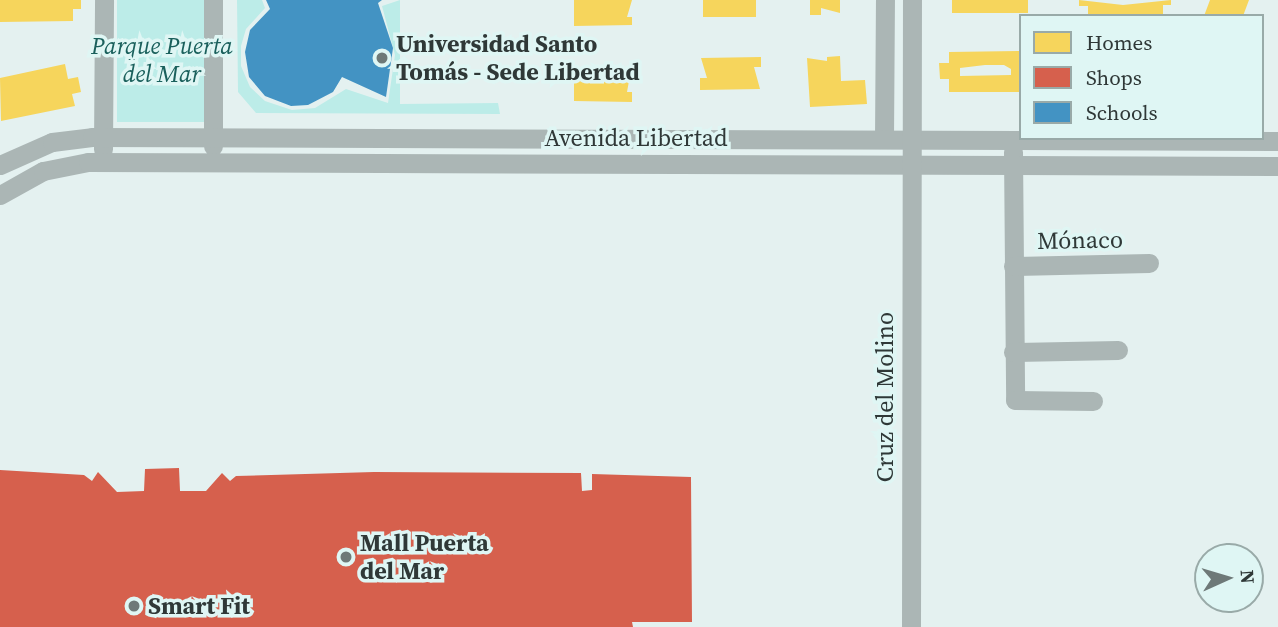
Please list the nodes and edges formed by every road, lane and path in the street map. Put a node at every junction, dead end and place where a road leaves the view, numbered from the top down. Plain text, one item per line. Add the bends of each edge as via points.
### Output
1 (104, 0) edge
2 (214, 0) edge
3 (885, 0) edge
4 (912, 0) edge
5 (885, 22) junction
6 (911, 97) junction
7 (102, 136) junction
8 (213, 136) junction
9 (884, 139) junction
10 (911, 139) junction
11 (1013, 140) junction
12 (1268, 141) edge
13 (213, 161) junction
14 (103, 162) junction
15 (0, 165) edge
16 (1012, 165) junction
17 (910, 166) junction
18 (1250, 166) junction
19 (1278, 166) edge
20 (0, 195) edge
21 (1149, 263) dead end
22 (1013, 266) junction
23 (1118, 350) dead end
24 (1013, 352) junction
25 (1093, 401) dead end
26 (911, 627) edge

1 - 7 street
2 - 8 street
3 - 5 street
4 - 6 street, Cruz del Molino
5 - 6 street
5 - 9 street
6 - 10 street, Cruz del Molino
7 - 8 street, Avenida Libertad
7 - 14 street
7 - 15 street, Avenida Libertad via 52,142
8 - 9 street, Avenida Libertad
8 - 13 street
9 - 10 street, Avenida Libertad
10 - 11 street, Avenida Libertad
10 - 17 street, Cruz del Molino
11 - 12 street, Avenida Libertad
11 - 16 street
12 - 18 street
13 - 14 street, Avenida Libertad
13 - 17 street, Avenida Libertad
14 - 20 street, Avenida Libertad via 43,172
16 - 17 street, Avenida Libertad
16 - 18 street, Avenida Libertad
16 - 22 street
17 - 26 street, Cruz del Molino
18 - 19 street, Avenida Libertad
21 - 22 street, Mónaco
22 - 24 street
23 - 24 street
24 - 25 street via 1013,393 1019,403

